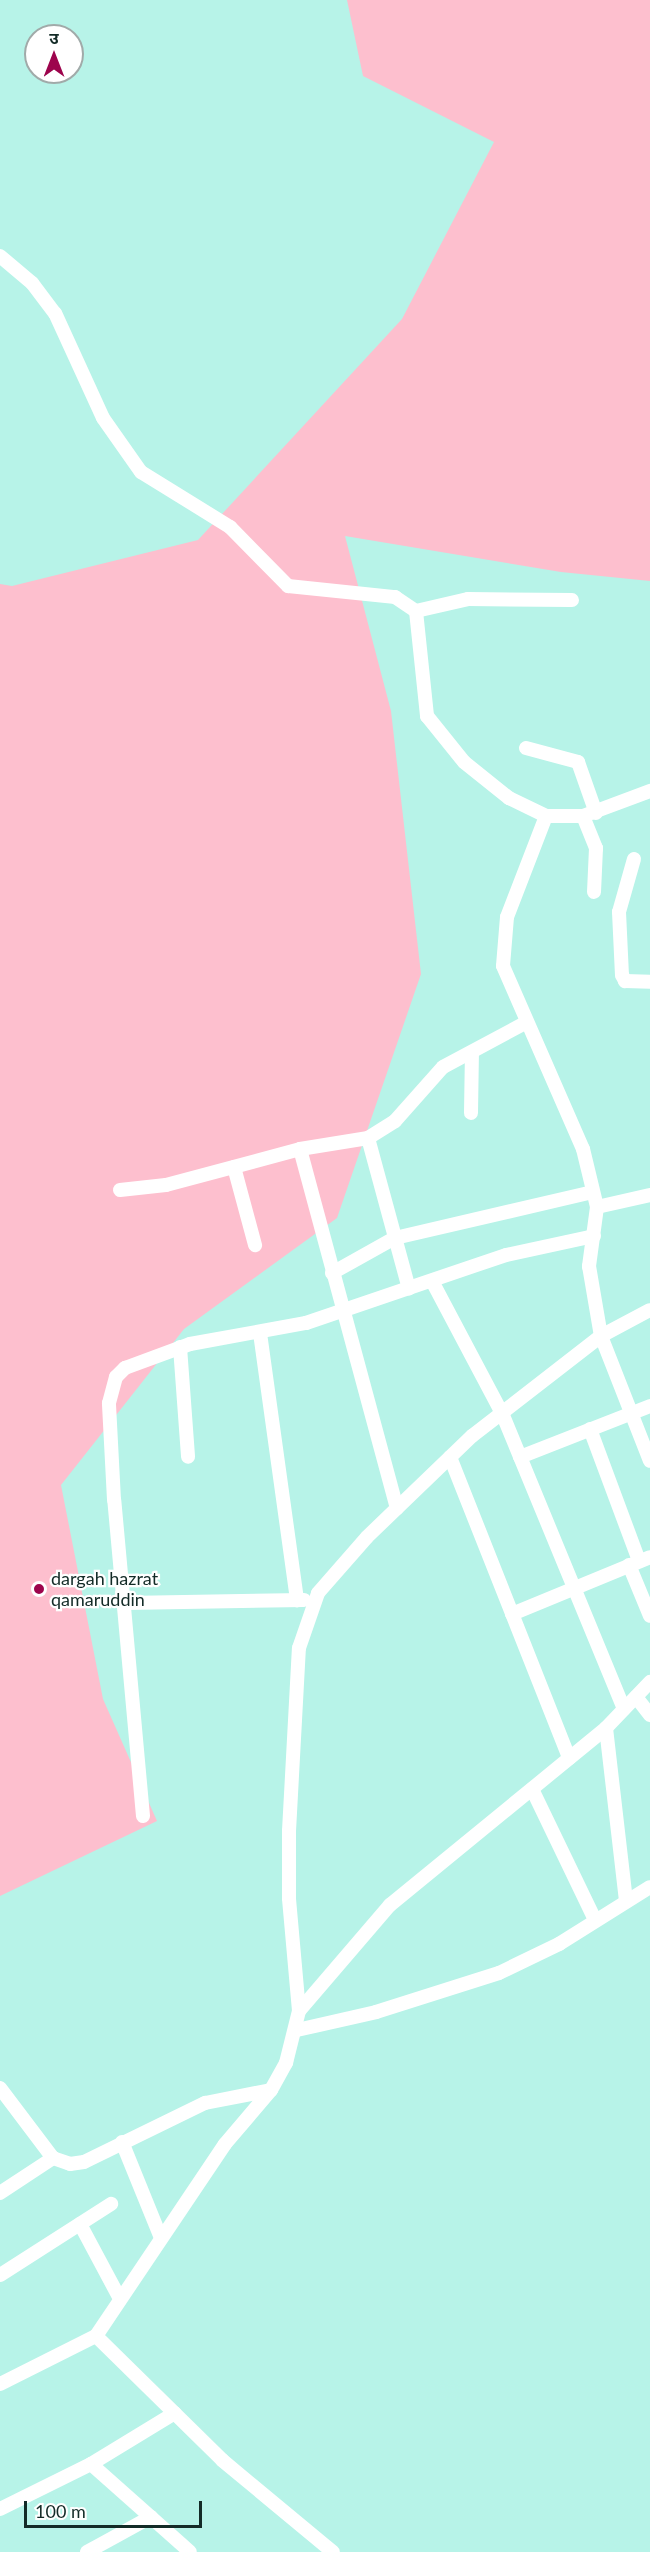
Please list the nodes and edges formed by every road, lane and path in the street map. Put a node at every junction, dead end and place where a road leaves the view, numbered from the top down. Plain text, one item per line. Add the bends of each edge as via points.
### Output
1 (0, 256) edge
2 (572, 600) dead end
3 (416, 611) junction
4 (526, 748) dead end
5 (650, 791) edge
6 (590, 814) junction
7 (546, 816) junction
8 (634, 859) dead end
9 (594, 892) dead end
10 (650, 982) edge
11 (527, 1022) junction
12 (472, 1052) junction
13 (471, 1113) dead end
14 (368, 1138) junction
15 (300, 1149) junction
16 (234, 1167) junction
17 (120, 1190) dead end
18 (593, 1192) junction
19 (650, 1195) edge
20 (597, 1207) junction
21 (594, 1236) junction
22 (395, 1238) junction
23 (255, 1245) dead end
24 (332, 1273) junction
25 (432, 1281) junction
26 (409, 1289) junction
27 (650, 1310) edge
28 (342, 1312) junction
29 (260, 1333) junction
30 (600, 1336) junction
31 (180, 1347) junction
32 (650, 1406) edge
33 (502, 1413) junction
34 (629, 1413) junction
35 (590, 1429) junction
36 (188, 1457) dead end
37 (450, 1457) junction
38 (520, 1457) junction
39 (650, 1461) edge
40 (397, 1508) junction
41 (639, 1561) edge
42 (573, 1588) junction
43 (297, 1600) junction
44 (315, 1600) junction
45 (126, 1603) junction
46 (512, 1614) junction
47 (650, 1616) edge
48 (650, 1682) edge
49 (636, 1696) junction
50 (624, 1709) junction
51 (650, 1715) edge
52 (606, 1728) junction
53 (569, 1758) junction
54 (532, 1789) junction
55 (143, 1816) dead end
56 (650, 1887) edge
57 (626, 1900) junction
58 (595, 1920) junction
59 (299, 2012) junction
60 (297, 2030) junction
61 (0, 2088) edge
62 (271, 2090) junction
63 (122, 2142) junction
64 (53, 2158) junction
65 (0, 2193) edge
66 (111, 2204) dead end
67 (80, 2224) junction
68 (161, 2238) junction
69 (0, 2275) edge
70 (120, 2299) junction
71 (96, 2336) junction
72 (0, 2384) edge
73 (174, 2413) junction
74 (91, 2464) junction
75 (0, 2509) edge
76 (151, 2517) junction
77 (87, 2552) edge
78 (190, 2552) edge
79 (333, 2552) edge

1 - 3 street via 32,284 55,313 104,418 141,472 230,527 288,586 395,597
2 - 3 street via 468,599
3 - 7 street via 424,704 431,726 464,762 509,798
4 - 6 street via 578,762
5 - 6 street
6 - 7 street
6 - 9 street via 596,848
7 - 11 street via 501,942 508,985
8 - 10 street via 619,912 622,975 625,981
11 - 12 street
11 - 18 street via 583,1149
12 - 13 street
12 - 14 street via 431,1076 394,1121
14 - 15 street
14 - 22 street
15 - 16 street
15 - 24 street
16 - 17 street via 166,1185
16 - 23 street
18 - 20 street
18 - 22 street
19 - 20 street
20 - 21 street
21 - 25 street via 506,1255
21 - 30 street via 589,1266
22 - 24 street
22 - 26 street
24 - 28 street
25 - 26 street
25 - 33 street
26 - 28 street
27 - 30 street
28 - 29 street
28 - 40 street
29 - 31 street
29 - 43 street
30 - 33 street
30 - 34 street
31 - 36 street
31 - 45 street via 125,1368 110,1388 114,1500
32 - 34 street
33 - 37 street
33 - 38 street
34 - 35 street
34 - 39 street
35 - 38 street
35 - 41 street
37 - 40 street
37 - 46 street
38 - 42 street
40 - 44 street via 335,1569
41 - 42 street
41 - 47 street
42 - 46 street
42 - 50 street
43 - 44 street
43 - 45 street
44 - 59 street via 299,1648 289,1831 289,1898
45 - 55 street
46 - 53 street
48 - 49 street
49 - 50 street
49 - 51 street
50 - 52 street
52 - 53 street
52 - 57 street
53 - 54 street
54 - 58 street
54 - 59 street via 390,1905
56 - 57 street
57 - 58 street
58 - 60 street via 559,1944 463,1987
59 - 60 street
60 - 62 street
61 - 64 street
62 - 63 street via 204,2103
62 - 68 street via 225,2144
63 - 64 street via 84,2162 60,2163
63 - 68 street
64 - 65 street
66 - 67 street
67 - 69 street
67 - 70 street
68 - 70 street
70 - 71 street
71 - 72 street
71 - 73 street
73 - 74 street
73 - 79 street via 222,2460
74 - 75 street
74 - 76 street
76 - 77 street
76 - 78 street

